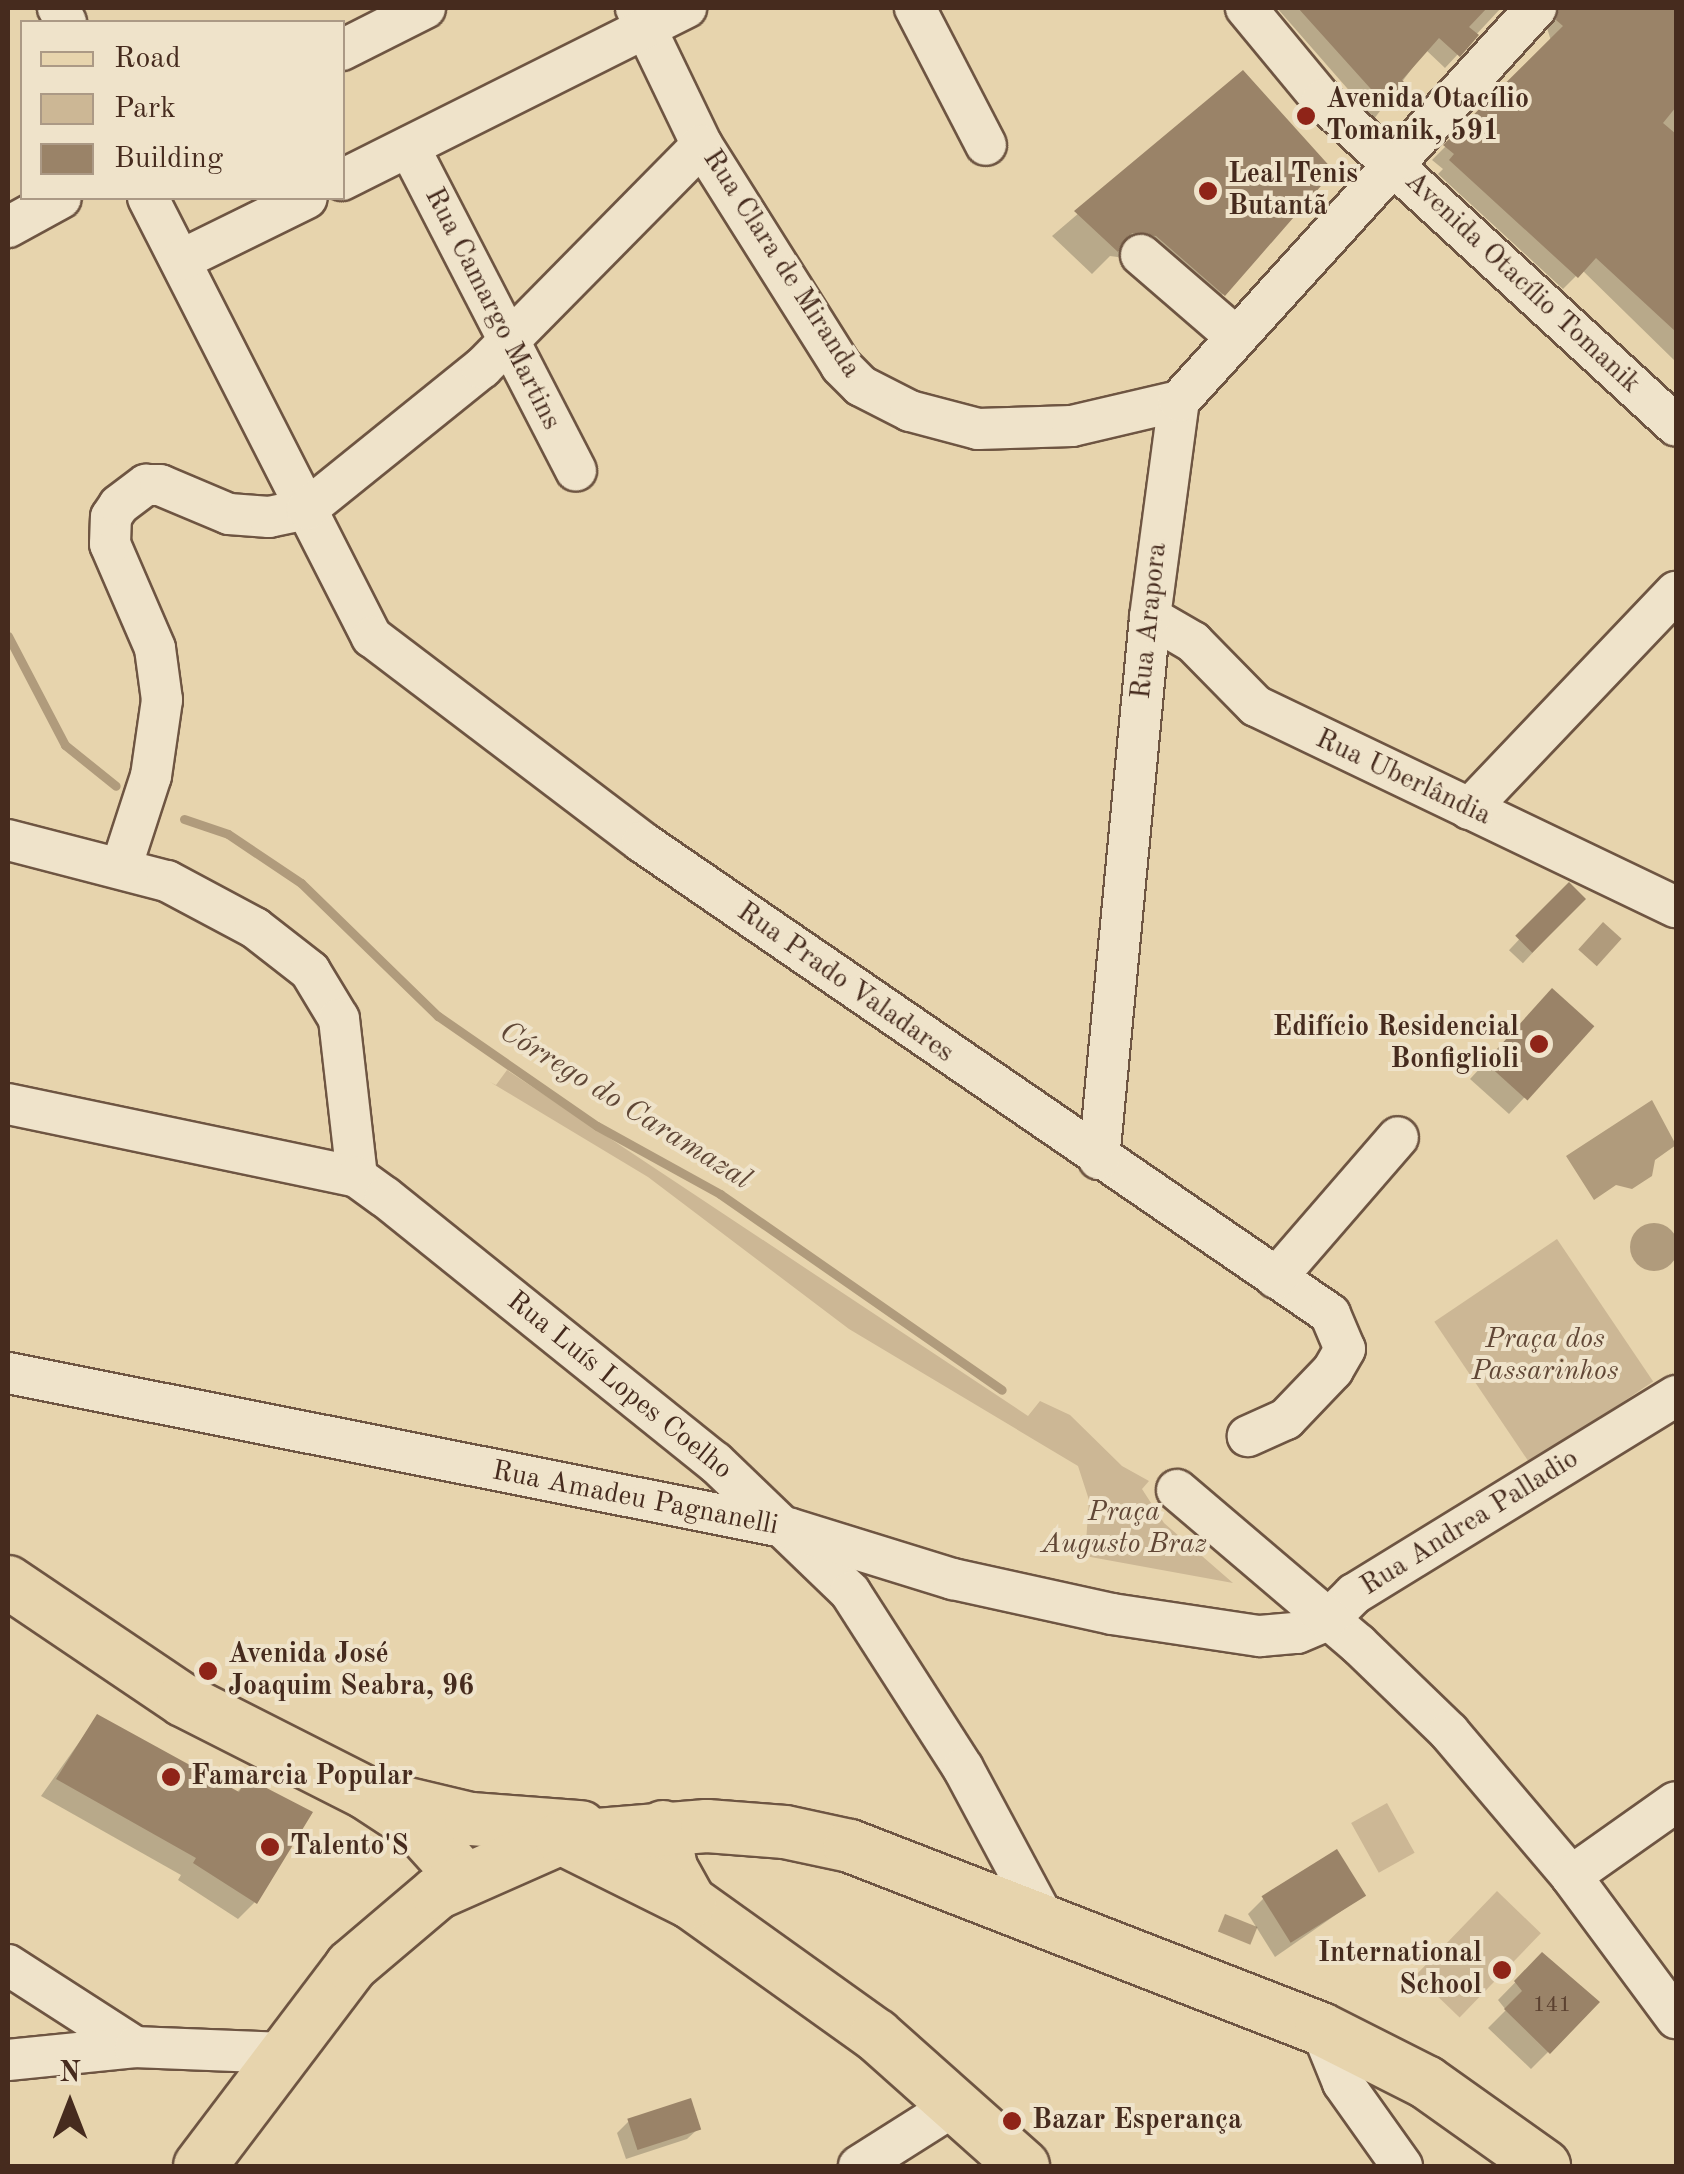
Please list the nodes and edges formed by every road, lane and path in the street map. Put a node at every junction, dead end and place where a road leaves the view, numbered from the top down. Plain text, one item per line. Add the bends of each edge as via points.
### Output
1 (425, 8) edge
2 (686, 8) edge
3 (915, 8) edge
4 (1246, 8) edge
5 (1536, 8) edge
6 (641, 18) edge
7 (345, 48) edge
8 (702, 145) junction
9 (986, 145) dead end
10 (409, 146) junction
11 (1390, 163) junction
12 (345, 178) edge
13 (56, 200) edge
14 (149, 200) edge
15 (303, 200) edge
16 (8, 227) edge
17 (1141, 256) dead end
18 (182, 260) junction
19 (1234, 336) junction
20 (507, 343) junction
21 (1179, 401) junction
22 (1676, 425) edge
23 (576, 470) dead end
24 (307, 509) junction
25 (1676, 592) edge
26 (1150, 617) junction
27 (1469, 810) junction
28 (8, 840) edge
29 (122, 865) junction
30 (1676, 907) edge
31 (8, 1104) edge
32 (1398, 1136) dead end
33 (1099, 1159) junction
34 (358, 1177) junction
35 (1276, 1278) junction
36 (8, 1372) edge
37 (1676, 1396) edge
38 (1248, 1436) dead end
39 (1177, 1490) dead end
40 (788, 1528) junction
41 (8, 1582) edge
42 (1328, 1620) junction
43 (1260, 1636) joint
44 (366, 1793) junction
45 (1676, 1802) edge
46 (685, 1826) junction
47 (584, 1834) junction
48 (1571, 1876) junction
49 (464, 1878) junction
50 (690, 1902) junction
51 (1046, 1921) junction
52 (741, 1934) junction
53 (8, 1964) edge
54 (1676, 2018) edge
55 (1321, 2029) junction
56 (134, 2047) junction
57 (284, 2053) junction
58 (8, 2060) edge
59 (954, 2106) junction
60 (200, 2166) edge
61 (859, 2166) edge
62 (1023, 2166) edge
63 (1402, 2166) edge
64 (1544, 2166) edge

1 - 7 street
2 - 6 street
3 - 9 street
4 - 11 street, Avenida Otacílio Tomanik via 1303,80
5 - 11 street
6 - 8 street, Rua Clara de Miranda
6 - 10 street
8 - 20 street
8 - 21 street, Rua Clara de Miranda via 841,366 861,386 910,411 978,428 1072,426
10 - 12 street
10 - 20 street, Rua Camargo Martins
11 - 19 street
11 - 22 street, Avenida Otacílio Tomanik
13 - 16 street
14 - 18 street
15 - 18 street
17 - 19 street
18 - 24 street
19 - 21 street
20 - 23 street, Rua Camargo Martins
20 - 24 street
21 - 26 street, Rua Arapora
24 - 29 street via 269,517 229,514 177,490 146,485 128,494 111,517 110,544 154,648 162,700 151,776
24 - 33 street, Rua Prado Valadares via 372,637 642,842
25 - 27 street
26 - 27 street, Rua Uberlândia via 1193,642 1256,706
26 - 33 street, Rua Arapora
27 - 30 street, Rua Uberlândia
28 - 29 street
29 - 34 street via 255,928 288,950 328,994 339,1019
31 - 34 street, Rua Luís Lopes Coelho
32 - 35 street
33 - 35 street, Rua Prado Valadares
34 - 40 street, Rua Luís Lopes Coelho
35 - 38 street, Rua Prado Valadares via 1330,1314 1345,1349 1286,1419
36 - 40 street, Rua Amadeu Pagnanelli
37 - 42 street, Rua Andrea Palladio via 1354,1594
39 - 42 street
40 - 43 street, Rua Amadeu Pagnanelli via 952,1579
40 - 51 street, Rua Luís Lopes Coelho via 850,1592 888,1644
41 - 44 main road via 183,1700
42 - 43 street, Rua Andrea Palladio via 1297,1633
42 - 48 street via 1450,1732
44 - 47 main road via 471,1819
44 - 49 main road via 418,1827
45 - 48 street
46 - 47 main road
46 - 50 main road via 671,1868
46 - 51 main road via 784,1832 850,1846
46 - 52 main road
47 - 49 main road
47 - 50 main road
48 - 54 street
49 - 57 main road via 413,1911 351,1966
50 - 52 main road
51 - 55 main road
52 - 59 main road via 876,2035
53 - 56 street
55 - 63 street via 1343,2083
55 - 64 main road via 1426,2082
56 - 57 street
56 - 58 street
57 - 60 main road
59 - 61 street
59 - 62 main road

